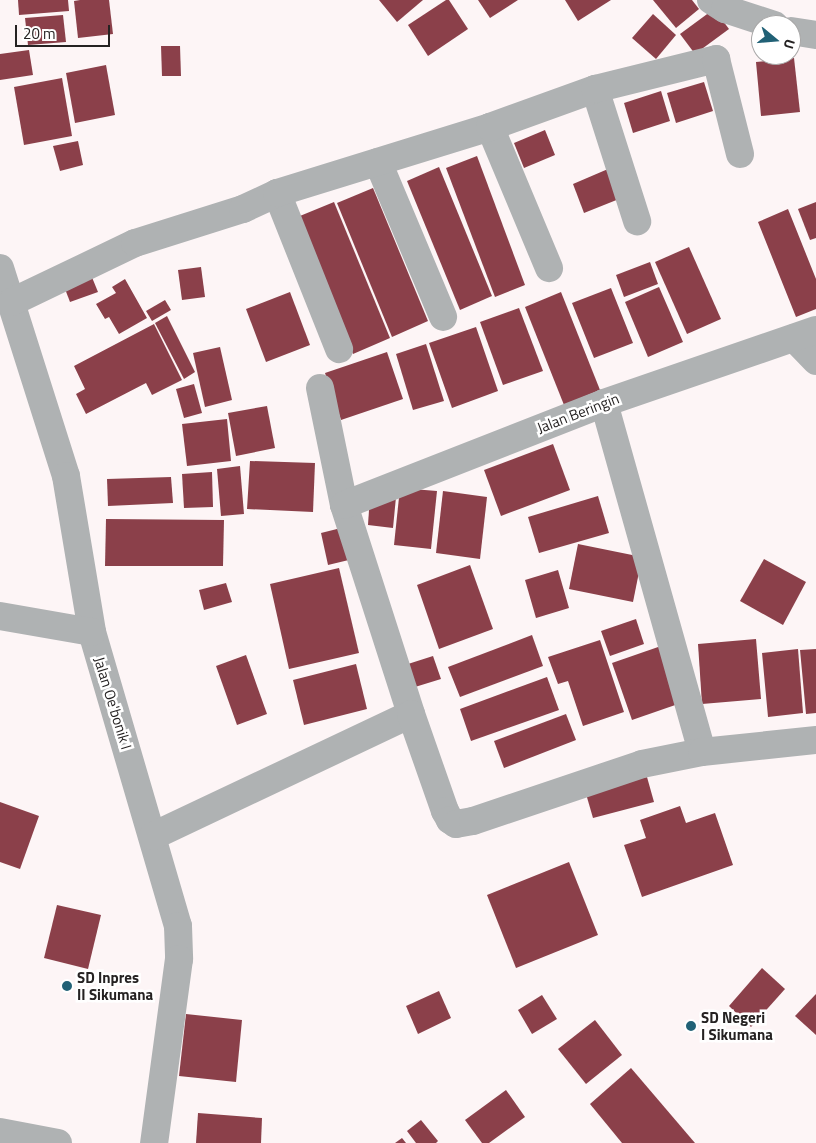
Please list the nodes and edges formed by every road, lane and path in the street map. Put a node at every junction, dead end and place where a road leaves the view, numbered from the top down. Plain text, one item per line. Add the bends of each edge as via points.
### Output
1 (711, 0) edge
2 (751, 17) edge
3 (801, 33) edge
4 (816, 35) edge
5 (595, 89) junction
6 (490, 127) junction
7 (740, 154) dead end
8 (378, 162) junction
9 (277, 193) junction
10 (637, 221) dead end
11 (0, 268) edge
12 (549, 268) dead end
13 (12, 302) junction
14 (444, 317) dead end
15 (805, 334) edge
16 (339, 349) dead end
17 (816, 361) edge
18 (320, 388) dead end
19 (604, 403) junction
20 (344, 505) junction
21 (0, 616) edge
22 (92, 632) junction
23 (411, 714) junction
24 (816, 740) edge
25 (702, 752) junction
26 (153, 836) junction
27 (0, 1132) edge
28 (58, 1143) edge
29 (154, 1143) edge

1 - 2 street via 725,9
3 - 4 street
5 - 6 street
5 - 7 street via 716,59
5 - 10 street
6 - 8 street
6 - 12 street
8 - 9 street
8 - 14 street
9 - 13 street via 243,209 135,243
9 - 16 street
11 - 13 street, Jalan Oe'bonik I
13 - 22 street, Jalan Oe'bonik I via 66,476
15 - 17 street
15 - 19 street, Jalan Beringin
18 - 20 street
19 - 20 street, Jalan Beringin
19 - 25 street
20 - 23 street
21 - 22 street
22 - 26 street, Jalan Oe'bonik I
23 - 25 street via 445,811 456,824 642,764
23 - 26 street
24 - 25 street
26 - 29 street, Jalan Oe'bonik I via 178,926 179,959
27 - 28 street

